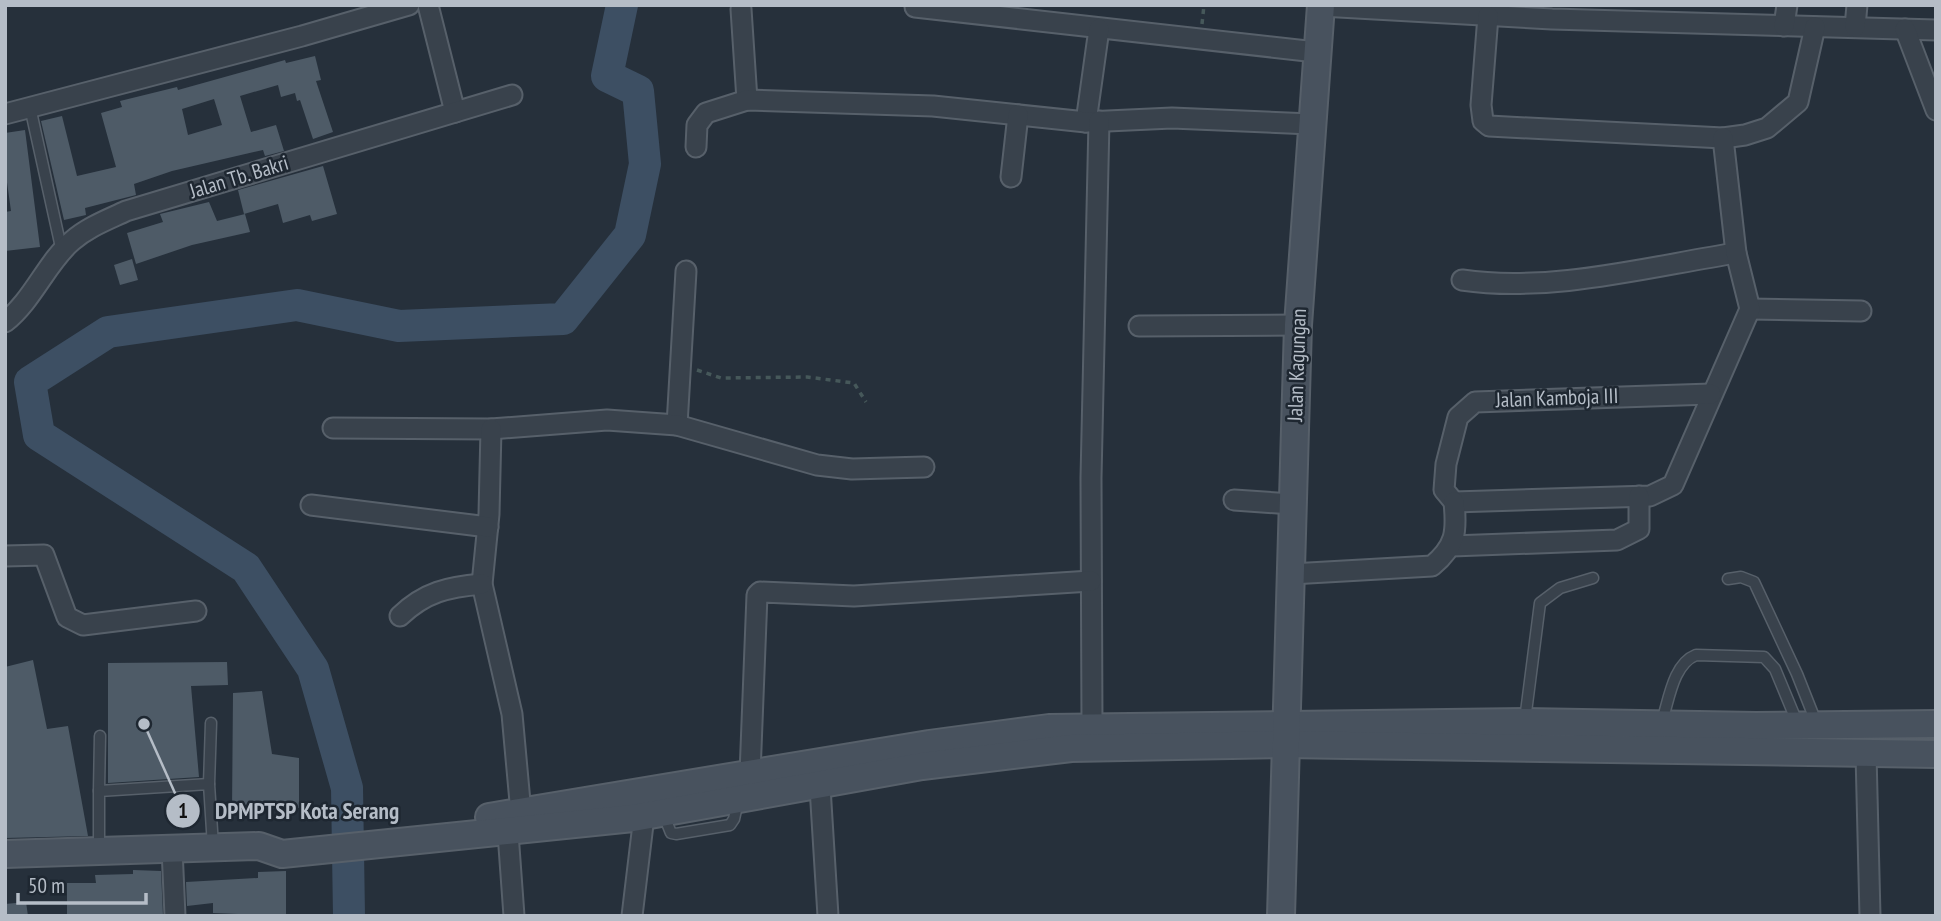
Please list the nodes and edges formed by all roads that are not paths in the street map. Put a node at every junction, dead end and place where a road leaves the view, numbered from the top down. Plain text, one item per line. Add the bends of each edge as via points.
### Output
1 (409, 5) edge
2 (428, 5) edge
3 (1787, 5) edge
4 (1857, 5) edge
5 (1321, 6) edge
6 (915, 7) dead end
7 (741, 9) dead end
8 (1658, 13) edge
9 (1488, 16) junction
10 (1784, 26) junction
11 (1815, 27) junction
12 (1855, 27) junction
13 (1099, 29) junction
14 (1905, 29) junction
15 (1936, 30) edge
16 (1316, 52) junction
17 (512, 94) dead end
18 (747, 100) junction
19 (30, 107) junction
20 (1936, 110) edge
21 (455, 112) junction
22 (5, 114) edge
23 (1018, 115) junction
24 (1093, 121) junction
25 (1311, 124) junction
26 (1723, 138) junction
27 (696, 147) dead end
28 (1011, 177) dead end
29 (62, 253) junction
30 (1736, 253) junction
31 (686, 271) dead end
32 (1462, 280) dead end
33 (1751, 309) junction
34 (1861, 311) dead end
35 (5, 321) edge
36 (1298, 325) junction
37 (1139, 326) dead end
38 (1711, 394) junction
39 (677, 425) junction
40 (333, 428) dead end
41 (491, 429) junction
42 (924, 467) dead end
43 (1639, 496) junction
44 (1234, 500) dead end
45 (1454, 502) junction
46 (1292, 504) junction
47 (311, 505) dead end
48 (488, 527) junction
49 (1452, 546) junction
50 (5, 556) edge
51 (1291, 573) junction
52 (1593, 578) dead end
53 (1728, 579) dead end
54 (1091, 581) junction
55 (482, 584) junction
56 (196, 611) dead end
57 (400, 616) dead end
58 (1525, 722) junction
59 (211, 723) dead end
60 (1936, 724) edge
61 (1092, 726) junction
62 (1285, 734) junction
63 (100, 736) dead end
64 (1660, 736) junction
65 (1809, 739) junction
66 (1866, 754) junction
67 (1936, 754) edge
68 (750, 774) junction
69 (819, 774) junction
70 (209, 785) junction
71 (99, 791) junction
72 (654, 814) junction
73 (515, 823) junction
74 (213, 848) junction
75 (172, 849) junction
76 (99, 851) junction
77 (5, 854) edge
78 (175, 916) edge
79 (513, 916) edge
80 (632, 916) edge
81 (828, 916) edge
82 (1282, 916) edge
83 (1870, 916) edge

1 - 19 street
2 - 21 street
3 - 10 street
4 - 12 street
5 - 9 street
5 - 16 main road, Jalan Kagungan
6 - 13 street
7 - 18 street
8 - 9 street
8 - 10 street
9 - 26 street via 1481,105 1483,121 1489,126
10 - 11 street
11 - 12 street
11 - 26 street via 1798,102 1766,128
12 - 14 street
13 - 16 street
13 - 24 street
14 - 15 street
14 - 20 street
16 - 25 main road, Jalan Kagungan
17 - 21 street, Jalan Tb. Bakri
18 - 23 street via 933,106
18 - 27 street via 706,113 697,125
19 - 22 street
19 - 29 lane
21 - 29 street, Jalan Tb. Bakri via 126,211 93,226
23 - 24 street
23 - 28 street
24 - 25 street via 1172,118
24 - 54 street
25 - 36 main road, Jalan Kagungan
26 - 30 street
29 - 35 street, Jalan Tb. Bakri
30 - 32 street via 1570,278 1507,284
30 - 33 street
31 - 39 street
33 - 34 street
33 - 38 street
36 - 37 street
36 - 46 main road, Jalan Kagungan
38 - 43 street via 1673,485
38 - 45 street, Jalan Kamboja III via 1475,402 1458,417 1446,464 1444,490
39 - 41 street via 607,420
39 - 42 street via 817,465
40 - 41 street
41 - 48 street
43 - 45 street
43 - 49 street via 1639,529 1617,540
44 - 46 street
45 - 49 street, Jalan Kamboja III via 1457,527
46 - 51 main road, Jalan Kagungan
47 - 48 street
48 - 55 street
49 - 51 street via 1432,566
50 - 56 street via 44,555 68,617 83,625
51 - 62 main road, Jalan Kagungan
52 - 58 lane via 1560,587 1540,603
53 - 65 lane via 1754,582 1797,674
54 - 61 street
54 - 68 street via 854,596 761,592 757,595
55 - 57 street via 450,586 427,594
55 - 73 street via 512,714
58 - 62 main road
58 - 64 main road
59 - 70 lane
60 - 65 main road
61 - 62 main road
61 - 69 main road via 929,744
62 - 64 main road
62 - 69 main road via 1071,748
62 - 82 main road, Jalan Kagungan
63 - 71 lane
64 - 65 main road
64 - 65 lane via 1679,670 1696,655 1764,657 1775,669
65 - 66 main road
66 - 67 main road
66 - 83 street
68 - 69 main road
68 - 73 main road
69 - 72 main road via 738,799
69 - 81 street
70 - 71 lane
70 - 74 lane
71 - 76 lane
72 - 73 main road
72 - 80 street
73 - 74 main road via 299,844 282,854 259,846
73 - 79 street
74 - 75 main road
75 - 76 main road
75 - 78 street
76 - 77 main road

